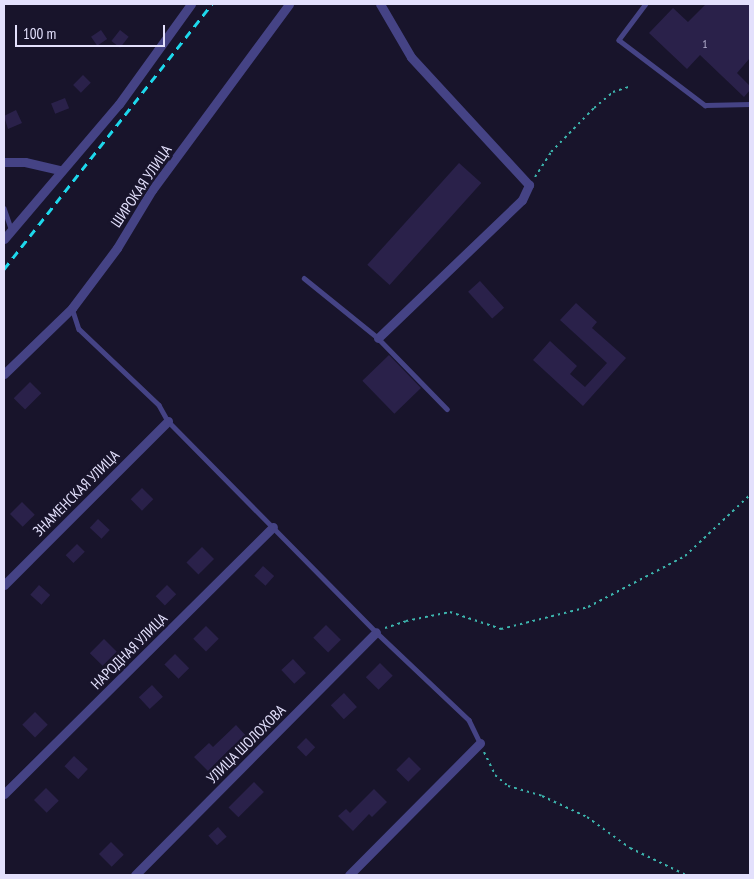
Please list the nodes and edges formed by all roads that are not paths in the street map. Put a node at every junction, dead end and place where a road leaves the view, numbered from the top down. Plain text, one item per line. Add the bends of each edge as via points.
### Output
1 (191, 4) edge
2 (290, 4) edge
3 (380, 4) edge
4 (646, 4) edge
5 (750, 104) edge
6 (4, 162) edge
7 (61, 170) junction
8 (4, 208) edge
9 (11, 228) junction
10 (4, 239) edge
11 (304, 278) dead end
12 (72, 308) junction
13 (378, 338) junction
14 (4, 374) edge
15 (447, 408) dead end
16 (168, 421) junction
17 (273, 527) junction
18 (4, 585) edge
19 (376, 632) junction
20 (480, 743) joint
21 (4, 794) edge
22 (135, 875) edge
23 (349, 875) edge

1 - 7 street via 119,104
2 - 12 street, ШИРОКАЯ УЛИЦА via 152,190 116,248
3 - 13 street via 411,57 529,185 522,200
4 - 5 lane via 619,40 705,105
6 - 7 street via 25,162
7 - 9 street
8 - 9 lane
9 - 10 street
11 - 13 lane
12 - 14 street, ШИРОКАЯ УЛИЦА
12 - 16 lane via 79,329 159,406
13 - 15 lane
16 - 17 lane
16 - 18 street, ЗНАМЕНСКАЯ УЛИЦА
17 - 19 lane
17 - 21 street, НАРОДНАЯ УЛИЦА
19 - 20 lane via 469,720
19 - 22 street, УЛИЦА ШОЛОХОВА
20 - 23 street

